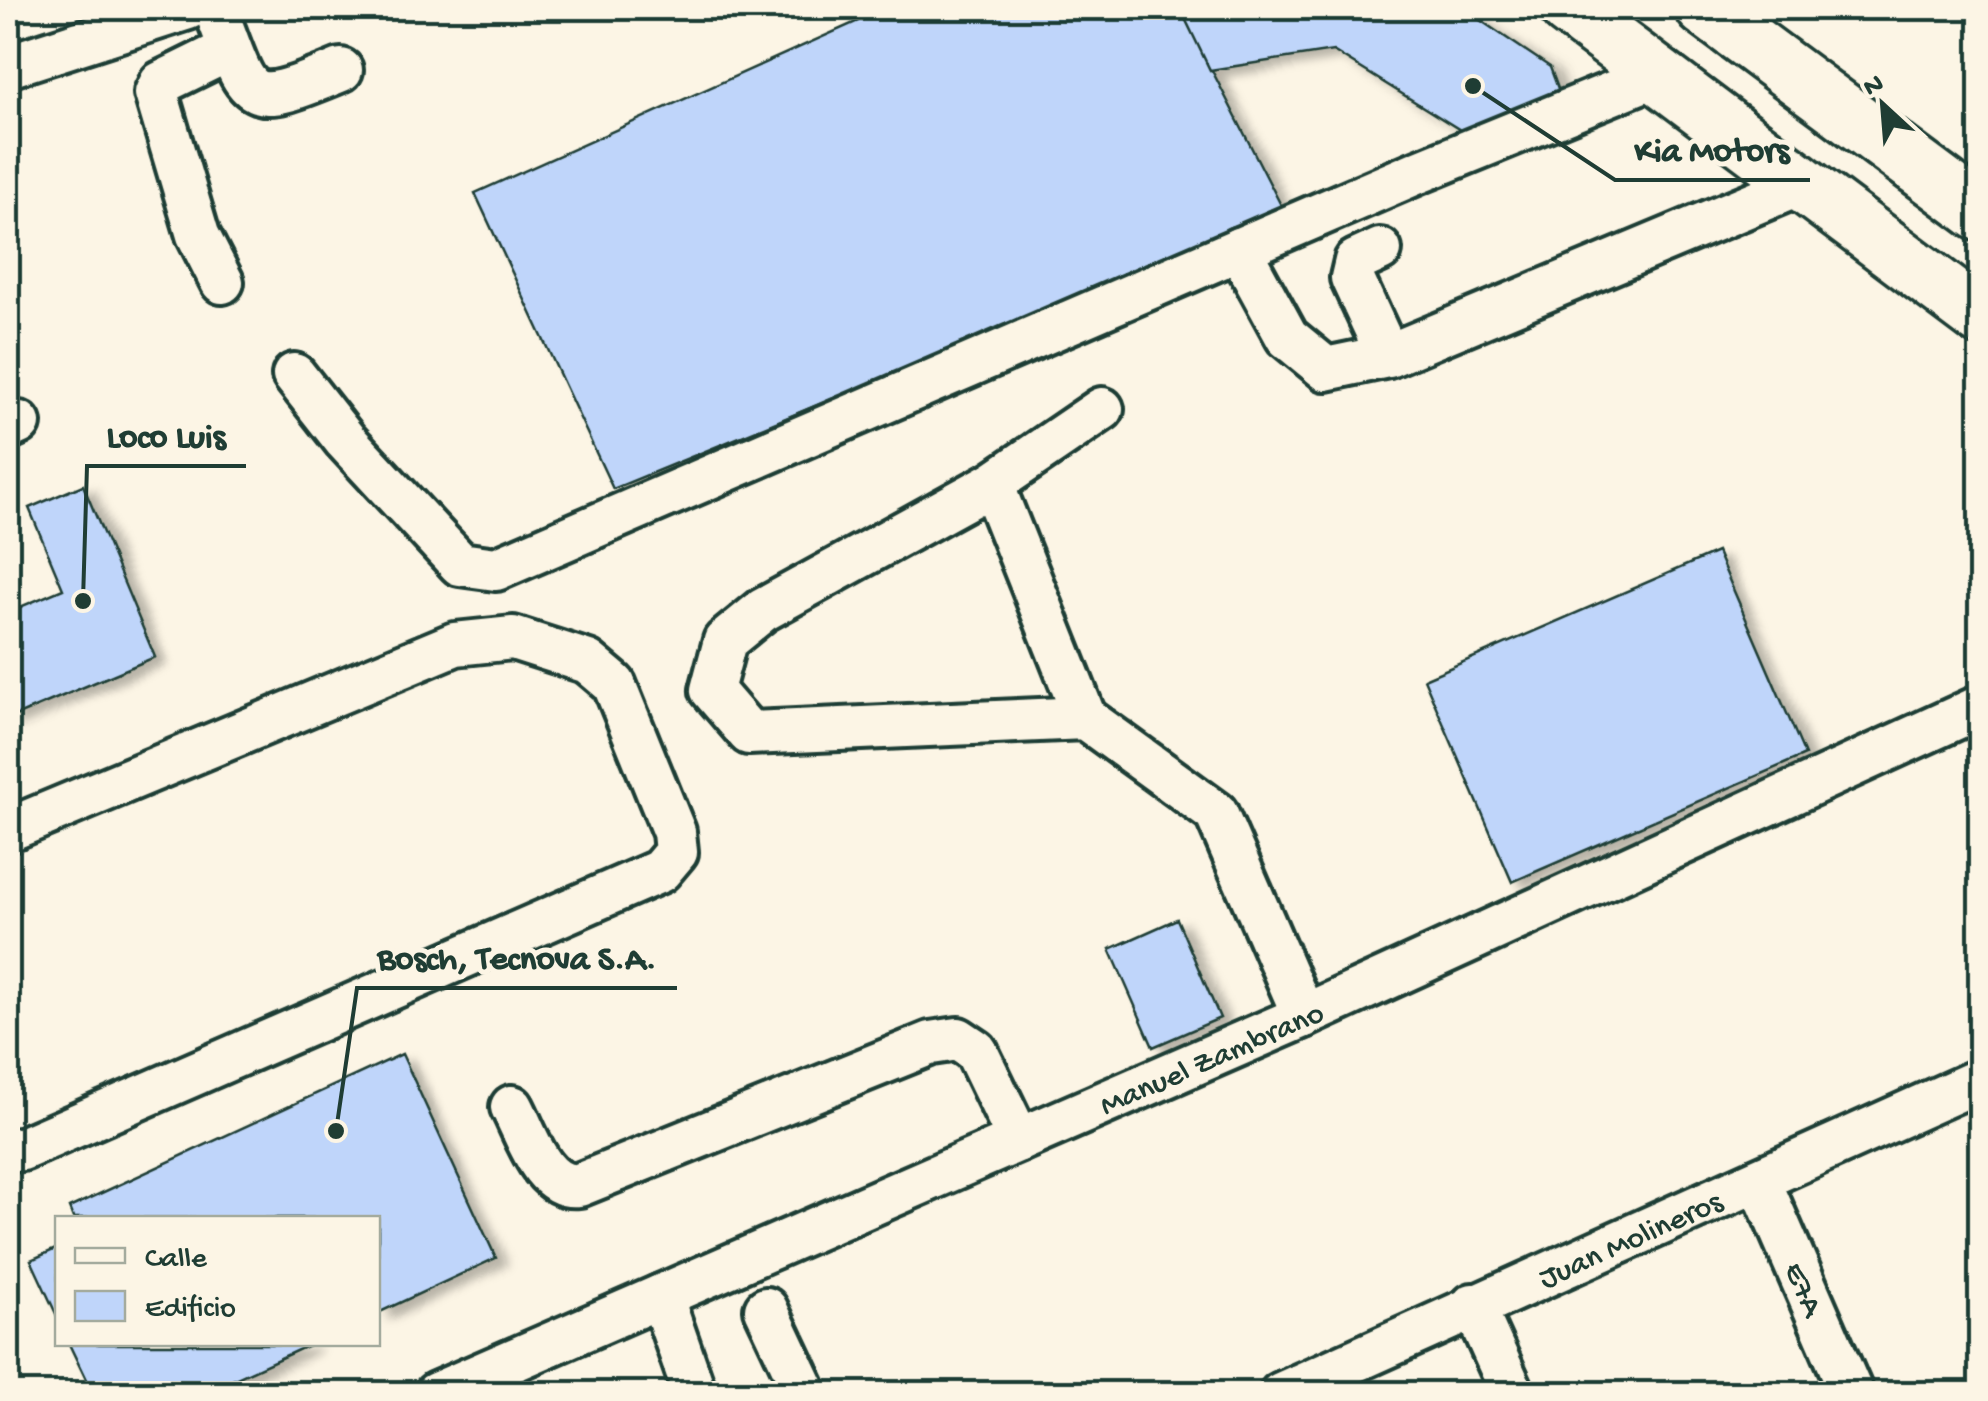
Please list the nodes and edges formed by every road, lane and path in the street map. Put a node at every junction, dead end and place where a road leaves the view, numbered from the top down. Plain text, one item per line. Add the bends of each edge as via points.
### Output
1 (188, 8) edge
2 (215, 8) edge
3 (1568, 8) edge
4 (1704, 8) edge
5 (230, 49) junction
6 (8, 66) edge
7 (342, 70) dead end
8 (1659, 74) junction
9 (1805, 182) junction
10 (1980, 213) edge
11 (1239, 249) junction
12 (1380, 250) dead end
13 (222, 282) dead end
14 (1980, 317) edge
15 (1388, 356) junction
16 (294, 374) dead end
17 (1102, 409) dead end
18 (992, 484) junction
19 (1980, 706) edge
20 (1085, 718) junction
21 (8, 830) edge
22 (1304, 1016) junction
23 (1980, 1080) edge
24 (512, 1107) dead end
25 (1020, 1140) junction
26 (8, 1150) edge
27 (1760, 1180) junction
28 (661, 1296) junction
29 (1473, 1305) junction
30 (766, 1309) dead end
31 (436, 1394) edge
32 (695, 1394) edge
33 (806, 1394) edge
34 (1281, 1394) edge
35 (1513, 1394) edge
36 (1852, 1394) edge

1 - 6 street
2 - 5 street
3 - 8 main road
4 - 10 main road
5 - 7 street via 244,85 261,96 280,96
5 - 13 street via 161,82 156,93 198,235
8 - 9 main road
8 - 11 street
9 - 14 main road
9 - 15 street
11 - 15 street via 1287,337 1326,370
11 - 16 street via 496,569 460,564 345,440
12 - 15 street via 1356,262 1352,278
17 - 18 street
18 - 20 street
18 - 20 street via 763,610 725,641 712,690 749,733
19 - 22 street, Manuel Zambrano
20 - 22 street via 1216,813
21 - 26 street via 455,644 513,638 588,662 614,684 674,832 676,852 660,871 22,1150
22 - 25 street, Manuel Zambrano
23 - 27 street, Juan Molineros
24 - 25 street via 550,1178 564,1187 579,1185 931,1043 958,1039 976,1051
25 - 28 street, Manuel Zambrano
27 - 29 street, Juan Molineros
27 - 36 street, E7A
28 - 31 street, Manuel Zambrano
28 - 32 street
29 - 34 street, Juan Molineros
29 - 35 street
30 - 33 street

